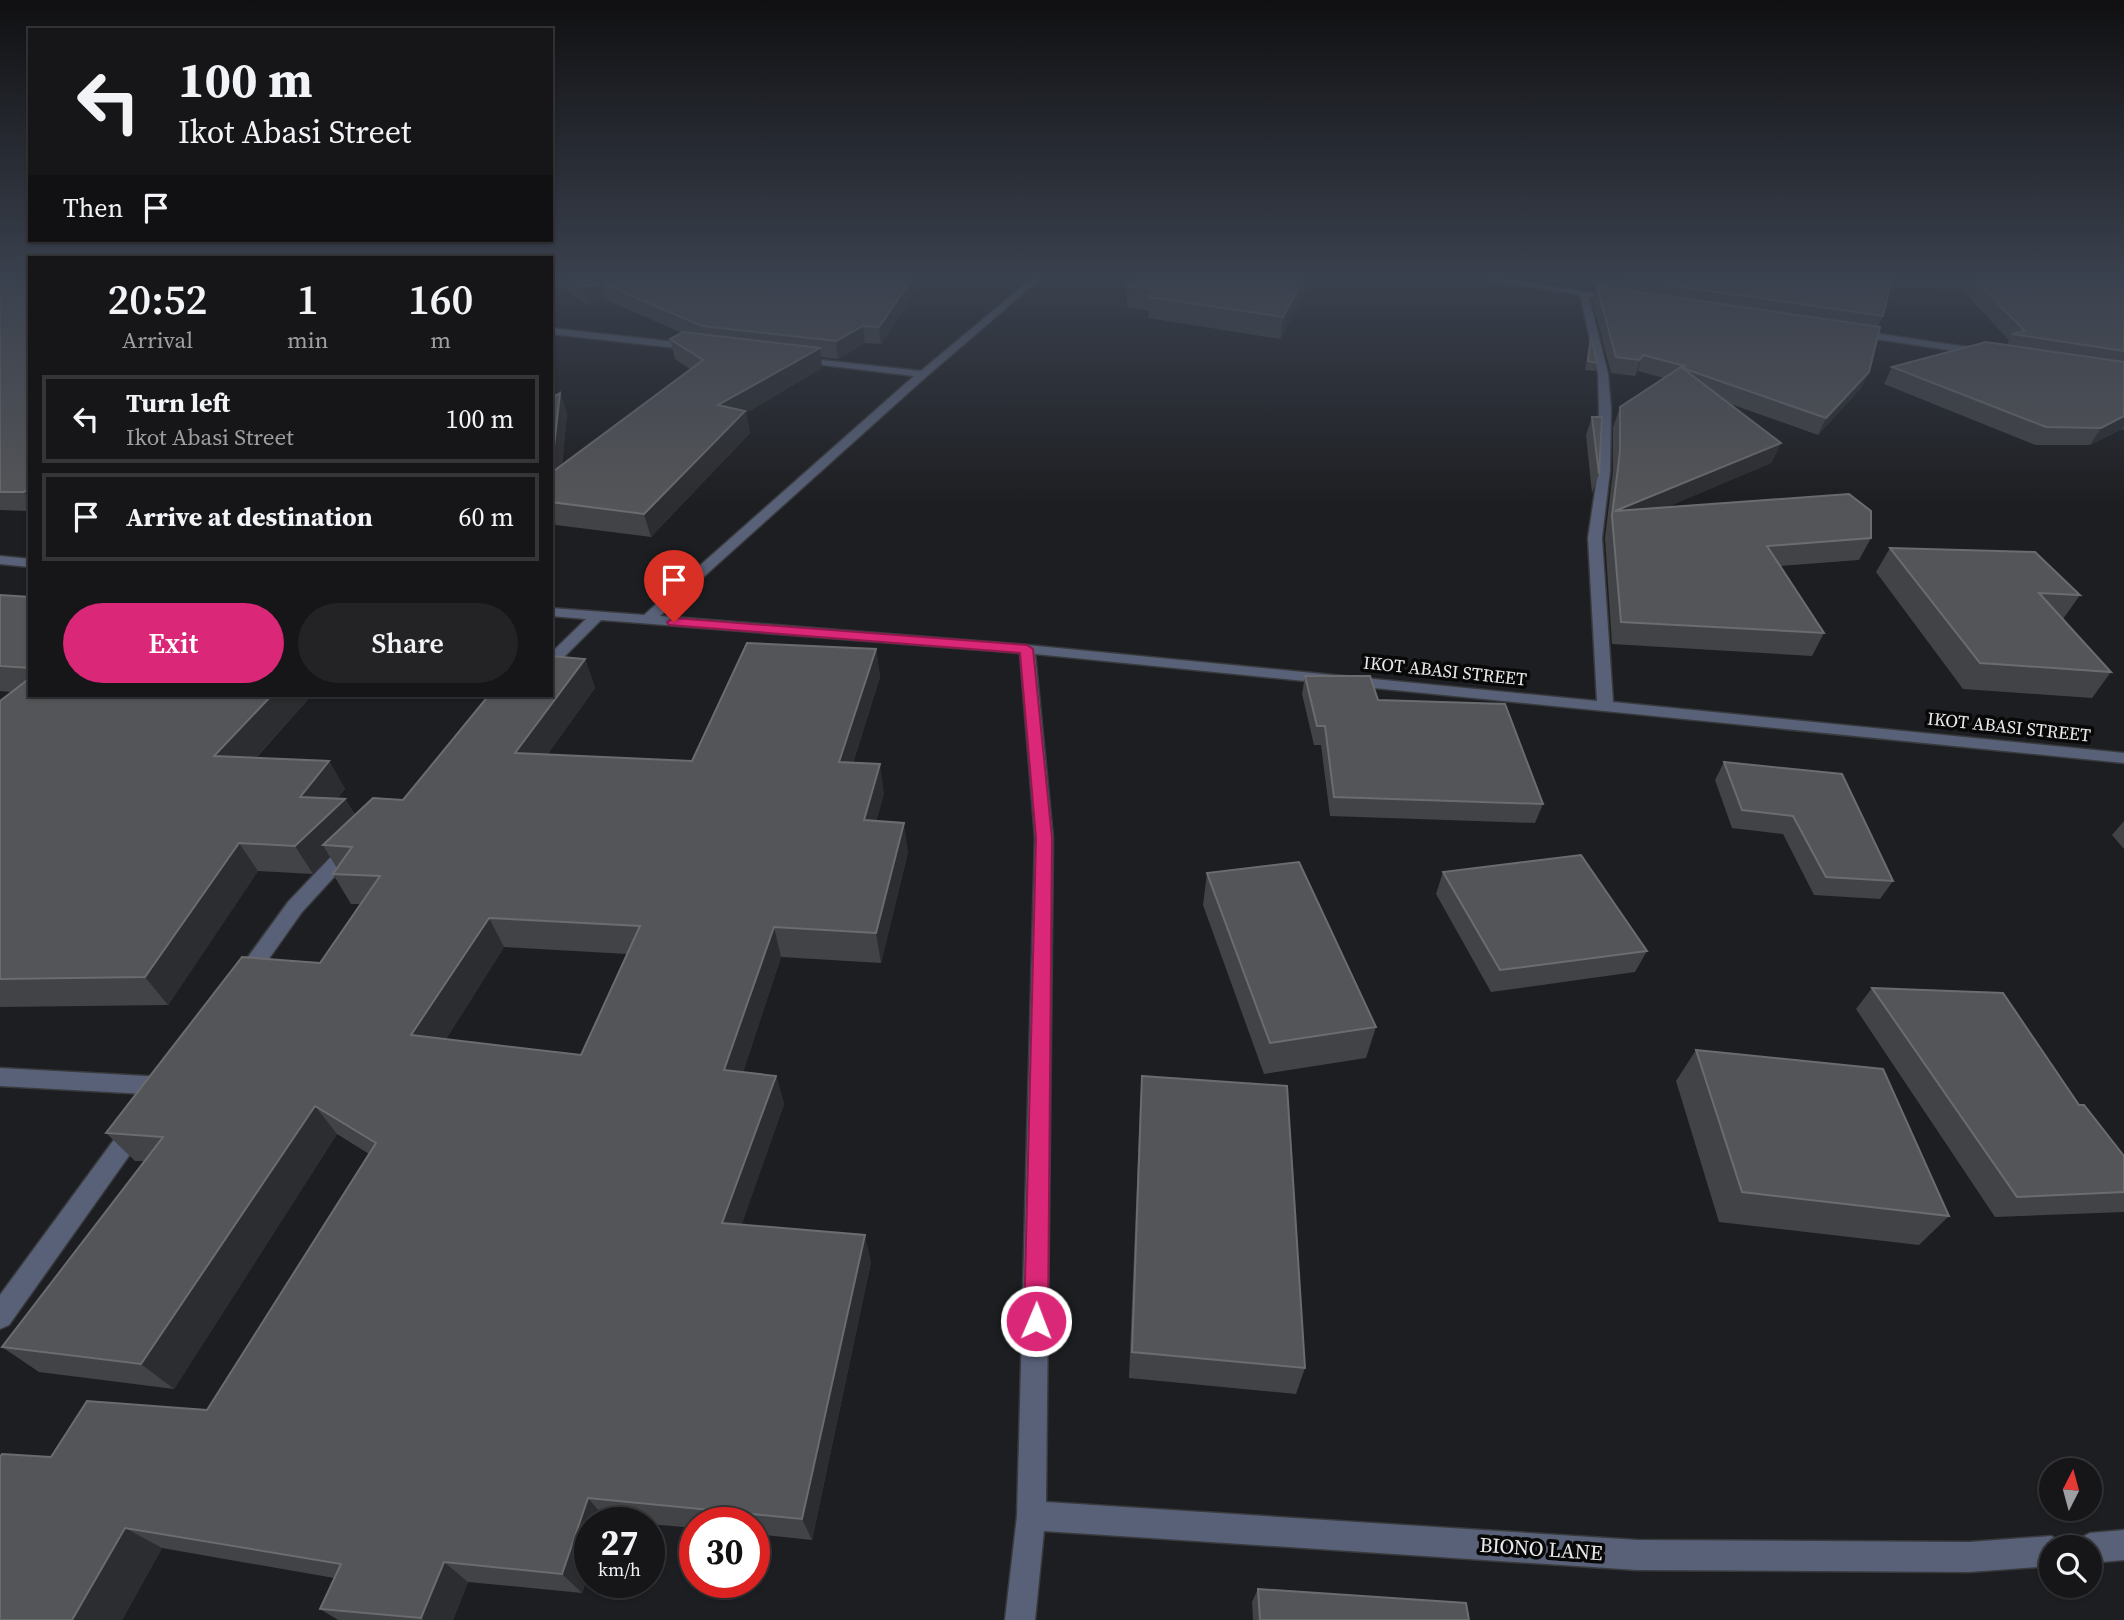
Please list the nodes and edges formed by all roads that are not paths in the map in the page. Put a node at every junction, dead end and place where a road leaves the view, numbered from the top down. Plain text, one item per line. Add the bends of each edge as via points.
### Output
1 (945, 355) edge
2 (1598, 355) edge
3 (789, 358) edge
4 (923, 373) junction
5 (0, 560) edge
6 (28, 563) edge
7 (553, 612) edge
8 (597, 616) junction
9 (646, 620) junction
10 (1027, 649) junction
11 (553, 660) edge
12 (1605, 706) junction
13 (2124, 758) edge
14 (362, 838) edge
15 (230, 996) edge
16 (0, 1077) edge
17 (0, 1317) edge
18 (1031, 1516) junction
19 (2124, 1545) edge
20 (2102, 1547) edge
21 (2039, 1552) edge
22 (1020, 1620) edge

1 - 4 street
2 - 12 street via 1605,409 1604,471 1595,538
3 - 4 street
4 - 9 street
5 - 6 street
7 - 8 street, IKOT ABASI STREET
8 - 9 street, IKOT ABASI STREET
8 - 11 street
9 - 10 street, IKOT ABASI STREET
10 - 12 street, IKOT ABASI STREET
10 - 18 street via 1044,838
12 - 13 street, IKOT ABASI STREET
14 - 15 street via 295,907
16 - 17 street via 170,1080
18 - 21 street, BIONO LANE via 1637,1555 1969,1557
18 - 22 street
19 - 20 street

